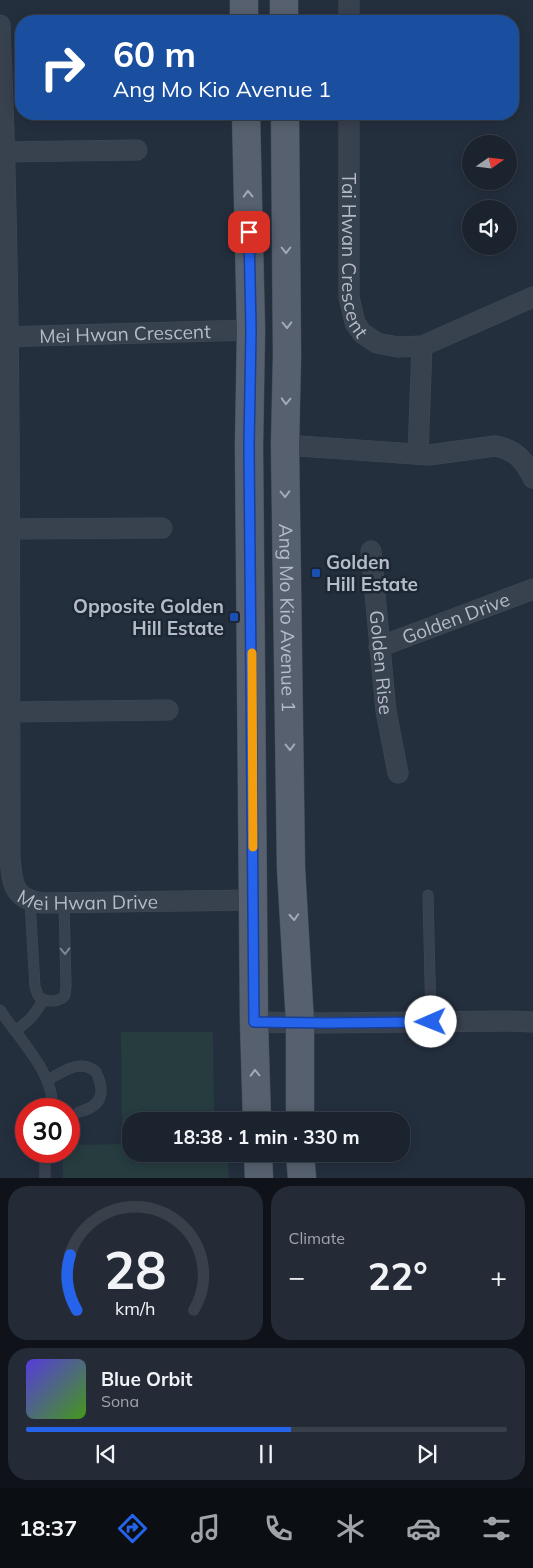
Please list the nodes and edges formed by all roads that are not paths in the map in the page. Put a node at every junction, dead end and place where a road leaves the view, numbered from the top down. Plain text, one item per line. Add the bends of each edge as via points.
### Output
1 (244, 0) edge
2 (284, 0) edge
3 (349, 0) edge
4 (244, 15) edge
5 (284, 15) edge
6 (349, 15) edge
7 (0, 25) edge
8 (246, 120) edge
9 (285, 120) edge
10 (349, 120) edge
11 (137, 150) dead end
12 (3, 152) edge
13 (533, 297) edge
14 (251, 330) junction
15 (4, 337) edge
16 (422, 346) junction
17 (285, 445) junction
18 (418, 454) junction
19 (533, 478) edge
20 (162, 528) dead end
21 (10, 529) junction
22 (371, 551) dead end
23 (533, 589) edge
24 (379, 647) junction
25 (168, 710) dead end
26 (10, 712) junction
27 (5, 735) edge
28 (398, 773) dead end
29 (428, 895) dead end
30 (253, 900) junction
31 (30, 901) junction
32 (64, 903) junction
33 (43, 1000) junction
34 (0, 1010) edge
35 (254, 1022) junction
36 (431, 1022) junction
37 (533, 1022) edge
38 (300, 1023) junction
39 (15, 1031) junction
40 (47, 1080) junction
41 (51, 1098) edge
42 (80, 1112) edge
43 (257, 1112) edge
44 (300, 1112) edge
45 (258, 1162) edge
46 (301, 1162) edge
47 (46, 1163) edge
48 (45, 1178) edge
49 (259, 1178) edge
50 (302, 1178) edge

1 - 4 main road
2 - 5 main road
3 - 6 street
7 - 12 street, Mei Hwan Drive
14 -> 8 main road, Ang Mo Kio Avenue 1
9 -> 17 main road, Ang Mo Kio Avenue 1
10 - 16 street, Tai Hwan Crescent via 351,311 362,333 377,343
11 - 12 street
12 - 15 street, Mei Hwan Drive
13 - 16 street, Tai Hwan Crescent
14 - 15 street, Mei Hwan Crescent
14 - 30 main road, Ang Mo Kio Avenue 1
15 - 21 street, Mei Hwan Drive
16 - 18 street
17 - 18 street
17 -> 38 main road, Ang Mo Kio Avenue 1 via 291,868
18 - 19 street via 502,447 516,454
20 - 21 street
21 - 26 street, Mei Hwan Drive
22 - 24 street, Golden Rise
23 - 24 street, Golden Drive
24 - 28 street, Golden Rise via 386,711
25 - 26 street
26 - 27 street, Mei Hwan Drive
27 - 31 street, Mei Hwan Drive via 11,866 19,893
29 - 36 lane
30 - 32 street, Mei Hwan Drive
30 - 35 main road, Ang Mo Kio Avenue 1
31 - 32 street, Mei Hwan Drive
31 - 33 lane via 36,987
32 -> 33 lane via 65,994 60,999
33 - 39 lane via 32,1018
34 - 39 lane
35 - 38 street
43 -> 35 main road, Ang Mo Kio Avenue 1
36 - 37 street
36 - 38 street
38 - 44 main road, Ang Mo Kio Avenue 1
39 - 40 lane
40 - 41 lane
40 - 42 lane via 76,1065 96,1072 102,1089 100,1099 92,1108
45 - 49 main road
46 - 50 main road
47 - 48 lane

